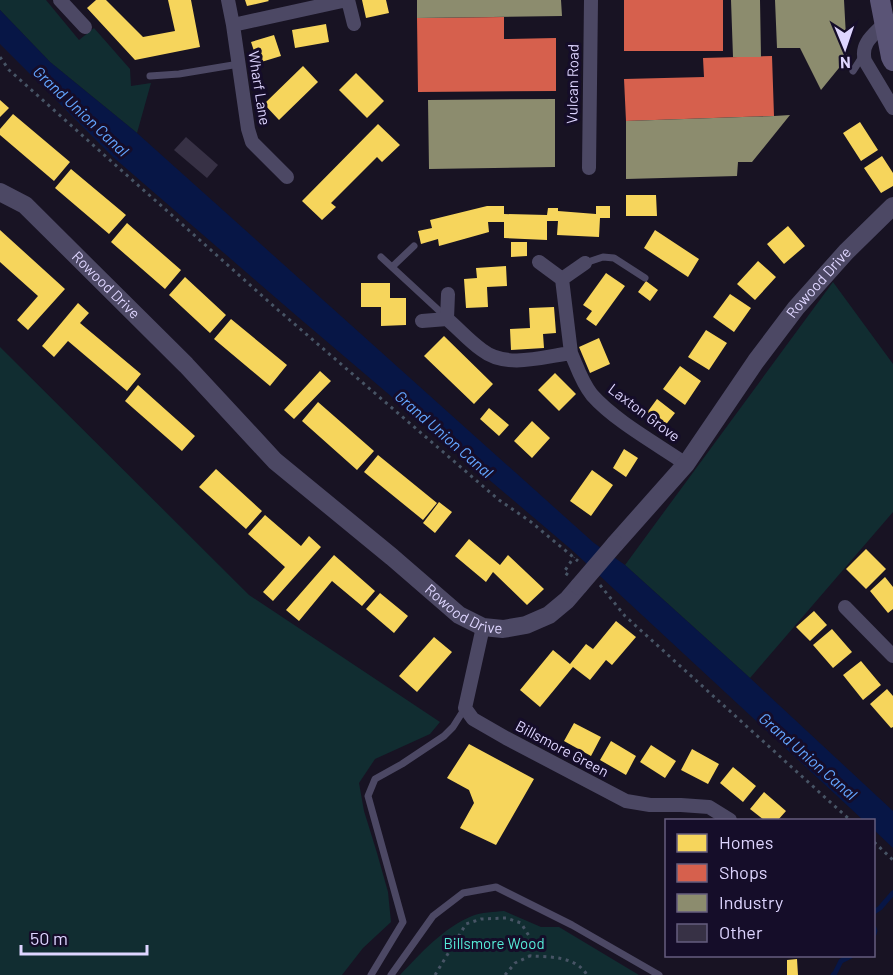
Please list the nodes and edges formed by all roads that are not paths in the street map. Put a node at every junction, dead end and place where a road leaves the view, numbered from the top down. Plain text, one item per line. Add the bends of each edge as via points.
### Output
1 (228, 0) edge
2 (348, 0) edge
3 (591, 0) edge
4 (880, 0) edge
5 (66, 2) edge
6 (354, 24) dead end
7 (884, 24) junction
8 (233, 25) junction
9 (85, 27) dead end
10 (863, 55) junction
11 (893, 61) edge
12 (239, 64) junction
13 (853, 71) dead end
14 (150, 76) dead end
15 (893, 108) edge
16 (589, 168) dead end
17 (286, 177) dead end
18 (0, 192) edge
19 (893, 206) edge
20 (414, 246) dead end
21 (381, 257) dead end
22 (539, 262) dead end
23 (585, 263) joint
24 (392, 267) junction
25 (645, 278) dead end
26 (562, 279) junction
27 (448, 294) dead end
28 (447, 319) junction
29 (422, 321) dead end
30 (571, 353) junction
31 (686, 464) junction
32 (845, 607) dead end
33 (483, 627) junction
34 (893, 656) edge
35 (465, 708) junction
36 (728, 819) edge
37 (371, 975) edge
38 (391, 975) edge
39 (659, 975) edge

1 - 8 street, Wharf Lane
2 - 6 street
2 - 8 street
3 - 16 street, Vulcan Road
4 - 7 main road
5 - 9 street
7 - 10 street via 868,40
7 - 11 main road
8 - 12 street, Wharf Lane
10 - 13 lane
10 - 15 street
12 - 14 lane
12 - 17 street, Wharf Lane via 252,142
18 - 33 street, Rowood Drive via 25,206 186,365 275,461 459,615
19 - 31 street, Rowood Drive via 796,308
20 - 24 lane
21 - 24 lane
22 - 26 street
23 - 25 lane via 614,258
23 - 26 street
24 - 28 lane
26 - 30 street, Laxton Grove
27 - 28 street
28 - 29 street
28 - 30 street via 483,351 500,360
30 - 31 street, Laxton Grove via 592,394 619,419
31 - 33 street, Rowood Drive, bridge via 615,544 587,583 549,615 526,625
32 - 34 street
33 - 35 street
35 - 36 street, Billsmore Green via 473,718 506,738 626,801 710,807
35 - 37 lane via 444,736 375,779 368,796 403,922
38 - 39 lane via 433,916 463,893 496,887

